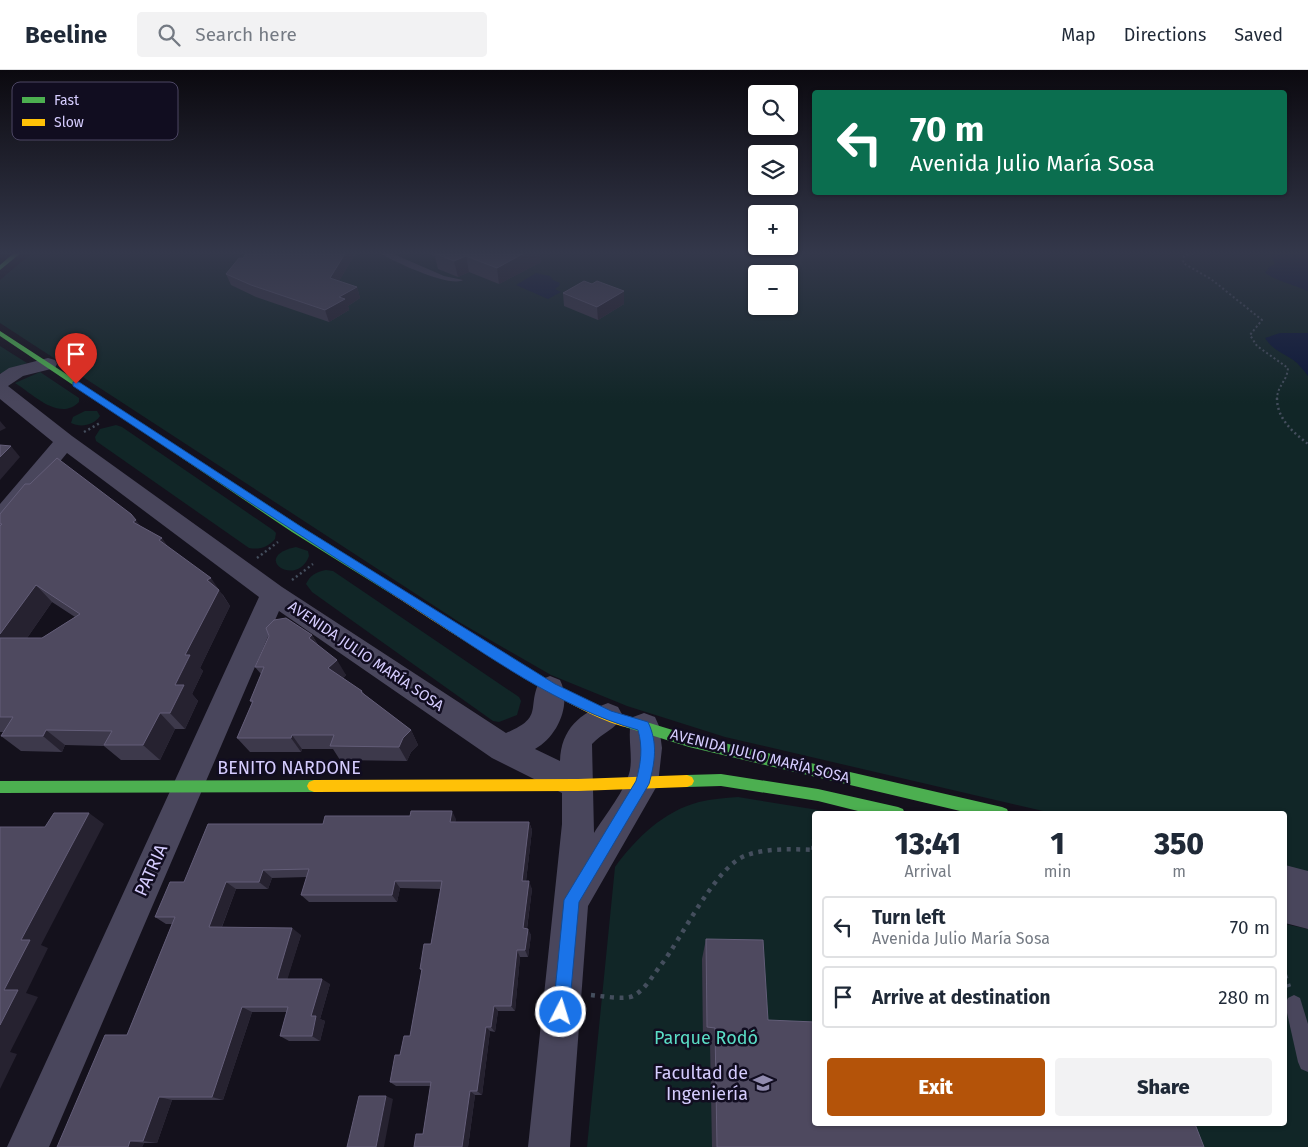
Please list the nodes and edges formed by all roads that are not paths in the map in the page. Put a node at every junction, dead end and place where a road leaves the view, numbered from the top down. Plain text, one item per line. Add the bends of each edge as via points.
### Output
1 (0, 333) edge
2 (48, 364) junction
3 (0, 382) edge
4 (0, 389) edge
5 (65, 441) junction
6 (0, 519) edge
7 (273, 594) junction
8 (550, 688) junction
9 (608, 716) junction
10 (644, 726) junction
11 (502, 748) junction
12 (642, 784) junction
13 (578, 785) junction
14 (188, 786) junction
15 (0, 787) edge
16 (886, 811) edge
17 (989, 811) edge
18 (1287, 883) edge
19 (1308, 888) edge
20 (572, 900) junction
21 (1287, 906) edge
22 (1308, 911) edge
23 (1294, 1004) dead end
24 (1308, 1062) edge
25 (28, 1147) edge
26 (549, 1147) edge

1 - 2 street, AVENIDA JULIO MARÍA SOSA
2 - 3 street via 16,372
2 - 8 street, AVENIDA JULIO MARÍA SOSA via 296,529
4 - 5 street, AVENIDA JULIO MARÍA SOSA
5 - 6 street
5 - 7 street, AVENIDA JULIO MARÍA SOSA
7 - 11 street, AVENIDA JULIO MARÍA SOSA
7 - 14 street, PATRIA
8 - 9 street, AVENIDA JULIO MARÍA SOSA
8 - 11 street via 548,716 542,728 524,740
9 - 10 street, AVENIDA JULIO MARÍA SOSA
9 - 13 street via 584,730 578,739 574,756
10 - 12 street via 648,763
10 - 17 street, AVENIDA JULIO MARÍA SOSA via 689,741
11 - 13 street, AVENIDA JULIO MARÍA SOSA
12 - 13 street, AVENIDA JULIO MARÍA SOSA
12 - 16 street, AVENIDA JULIO MARÍA SOSA via 720,780 818,794
12 - 20 street
13 - 14 street, BENITO NARDONE
13 - 20 street
14 - 15 street, BENITO NARDONE
14 - 25 street, PATRIA
18 - 19 street
20 - 26 street
21 - 22 street
23 - 24 lane

